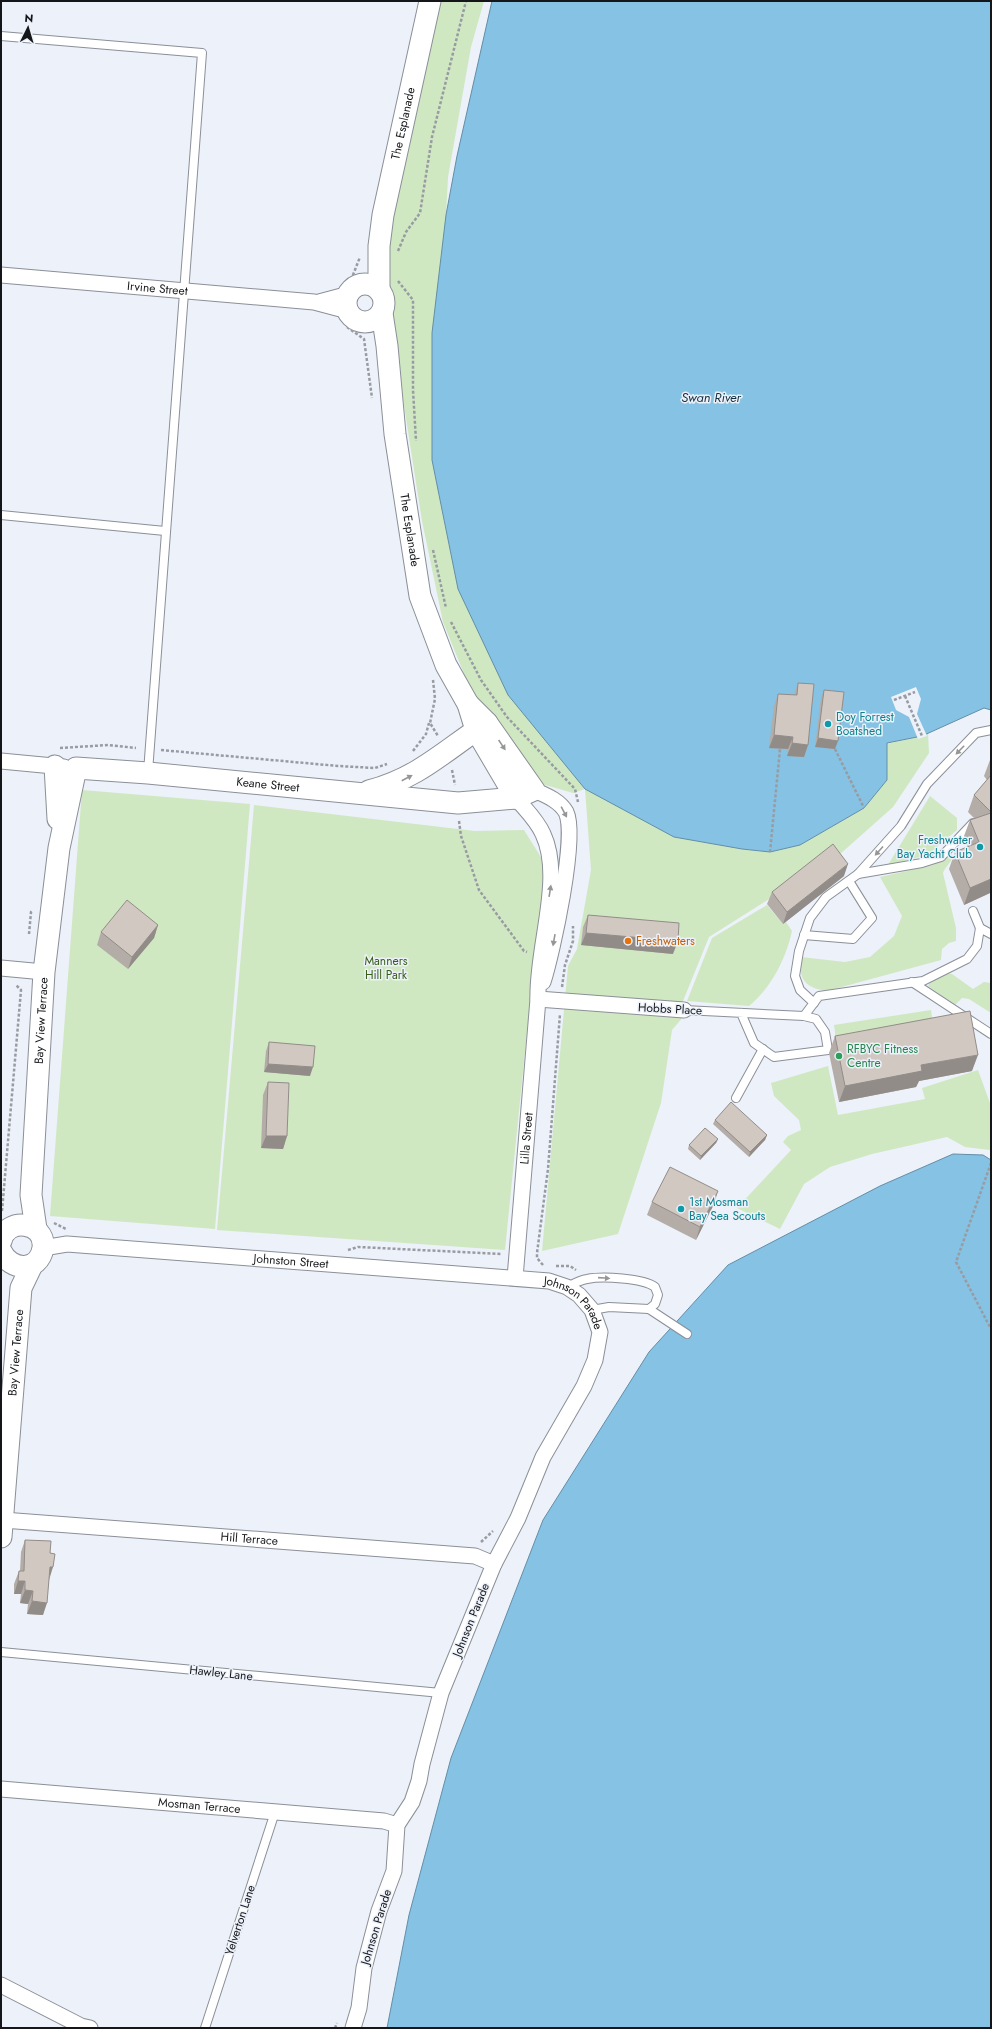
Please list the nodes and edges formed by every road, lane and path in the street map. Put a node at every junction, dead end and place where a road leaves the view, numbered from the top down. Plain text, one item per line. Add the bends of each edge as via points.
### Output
1 (430, 1) edge
2 (466, 1) edge
3 (1, 36) edge
4 (388, 249) junction
5 (397, 274) dead end
6 (1, 275) edge
7 (374, 287) junction
8 (183, 290) junction
9 (348, 303) junction
10 (374, 318) junction
11 (416, 448) dead end
12 (1, 516) edge
13 (165, 531) junction
14 (432, 547) dead end
15 (447, 615) dead end
16 (450, 621) dead end
17 (915, 692) dead end
18 (906, 696) junction
19 (894, 700) dead end
20 (430, 723) dead end
21 (481, 727) junction
22 (991, 730) edge
23 (922, 736) dead end
24 (136, 748) dead end
25 (780, 748) edge
26 (835, 749) edge
27 (157, 750) dead end
28 (408, 754) dead end
29 (56, 757) junction
30 (1, 761) edge
31 (389, 763) dead end
32 (76, 768) junction
33 (148, 773) junction
34 (356, 794) junction
35 (525, 794) junction
36 (579, 804) dead end
37 (864, 808) dead end
38 (973, 822) edge
39 (59, 848) junction
40 (770, 852) dead end
41 (858, 874) junction
42 (849, 881) junction
43 (36, 908) dead end
44 (973, 911) dead end
45 (570, 919) dead end
46 (980, 928) junction
47 (991, 934) edge
48 (29, 935) dead end
49 (804, 935) junction
50 (1, 968) edge
51 (44, 972) junction
52 (10, 982) dead end
53 (912, 982) junction
54 (538, 999) junction
55 (561, 1001) junction
56 (814, 1003) junction
57 (684, 1010) joint
58 (740, 1013) junction
59 (804, 1016) junction
60 (991, 1034) edge
61 (763, 1049) junction
62 (736, 1098) dead end
63 (991, 1163) edge
64 (2, 1211) edge
65 (20, 1233) edge
66 (70, 1237) junction
67 (343, 1252) dead end
68 (502, 1254) dead end
69 (548, 1266) dead end
70 (552, 1267) dead end
71 (515, 1278) junction
72 (585, 1279) junction
73 (566, 1287) junction
74 (649, 1309) junction
75 (592, 1310) junction
76 (991, 1329) edge
77 (687, 1334) dead end
78 (2, 1528) edge
79 (494, 1564) junction
80 (1, 1652) edge
81 (441, 1693) junction
82 (1, 1789) edge
83 (275, 1812) junction
84 (397, 1824) junction
85 (1, 1985) edge
86 (90, 2028) edge
87 (205, 2028) edge
88 (353, 2028) edge

1 - 4 street, The Esplanade via 383,215
2 - 4 path via 432,137 420,213 406,232
3 - 8 lane via 202,53
4 - 7 street, The Esplanade via 374,257
5 - 11 path via 398,282 413,300
6 - 8 street, Irvine Street
7 - 9 street via 357,286
7 - 10 street via 384,301
8 - 9 street, Irvine Street
8 - 13 lane
9 - 10 street via 356,319
10 - 21 street, The Esplanade via 387,346 395,434 420,596 446,665
12 - 13 lane
13 - 33 lane
14 - 15 path
16 - 36 path via 485,686 507,716 575,789
17 - 18 path
18 - 19 path
18 - 23 path
20 - 28 path via 426,734
34 -> 21 street via 400,781 419,771
21 - 35 street, The Esplanade
22 -> 41 lane via 976,733 927,784 901,826
24 - 29 path via 108,746
25 - 40 path
26 - 37 path
27 - 31 path via 338,766 375,768
29 - 30 street, Keane Street
29 - 32 street, Keane Street
29 - 39 street, Bay View Terrace
32 - 33 street, Keane Street
32 - 39 street, Bay View Terrace
33 - 34 street, Keane Street
34 - 35 street, Keane Street via 458,803
54 -> 35 street, Lilla Street via 538,972 552,870 544,835
35 -> 54 street, Lilla Street via 547,796 560,805 566,813 569,828 567,868 551,958
38 - 41 lane via 941,857 922,863
39 - 51 street, Bay View Terrace
41 - 42 lane
42 - 49 lane via 826,897 810,918
42 - 49 lane via 872,918 853,938
43 - 48 path via 30,912
44 - 46 lane
45 - 55 path via 573,926 573,941 565,965
46 - 47 lane
46 - 53 lane via 977,946 967,959 923,981
49 - 56 lane via 795,976 800,990
50 - 51 street
51 - 65 street, Bay View Terrace
52 - 64 path via 21,990
53 - 56 lane via 819,996
53 - 60 lane
54 - 55 street, Hobbs Place
54 - 71 street, Lilla Street
55 - 57 street, Hobbs Place
55 - 69 path via 548,1169 537,1258 542,1265
56 - 59 lane
57 - 58 lane, Hobbs Place
58 - 59 lane, Hobbs Place
58 - 61 lane via 754,1043
59 - 61 lane via 816,1020 825,1032 828,1050 774,1057
61 - 62 lane
63 - 76 path via 956,1262
64 - 65 path
64 - 65 path via 12,1214
65 - 66 street, Johnston Street
65 - 66 path
65 - 78 street, Bay View Terrace via 21,1288
66 - 71 street, Johnston Street
67 - 68 path via 358,1247
70 - 72 path via 570,1266
71 - 73 street, Johnson Parade via 549,1281
72 - 73 lane
72 -> 74 lane via 602,1278 650,1283 658,1295 655,1304
73 - 75 street, Johnson Parade via 579,1295
74 - 75 lane via 609,1307
74 - 77 lane
75 - 79 street, Johnson Parade via 600,1332 595,1360 584,1386 543,1457 518,1518
78 - 79 street, Hill Terrace via 472,1556
79 - 81 street, Johnson Parade
80 - 81 lane, Hawley Lane
81 - 84 street, Johnson Parade via 412,1802
82 - 83 street, Mosman Terrace
83 - 84 street, Mosman Terrace
83 - 87 lane, Yelverton Lane
84 - 88 street, Johnson Parade via 394,1871 379,1911 364,1968 359,2008
85 - 86 street via 81,2026

